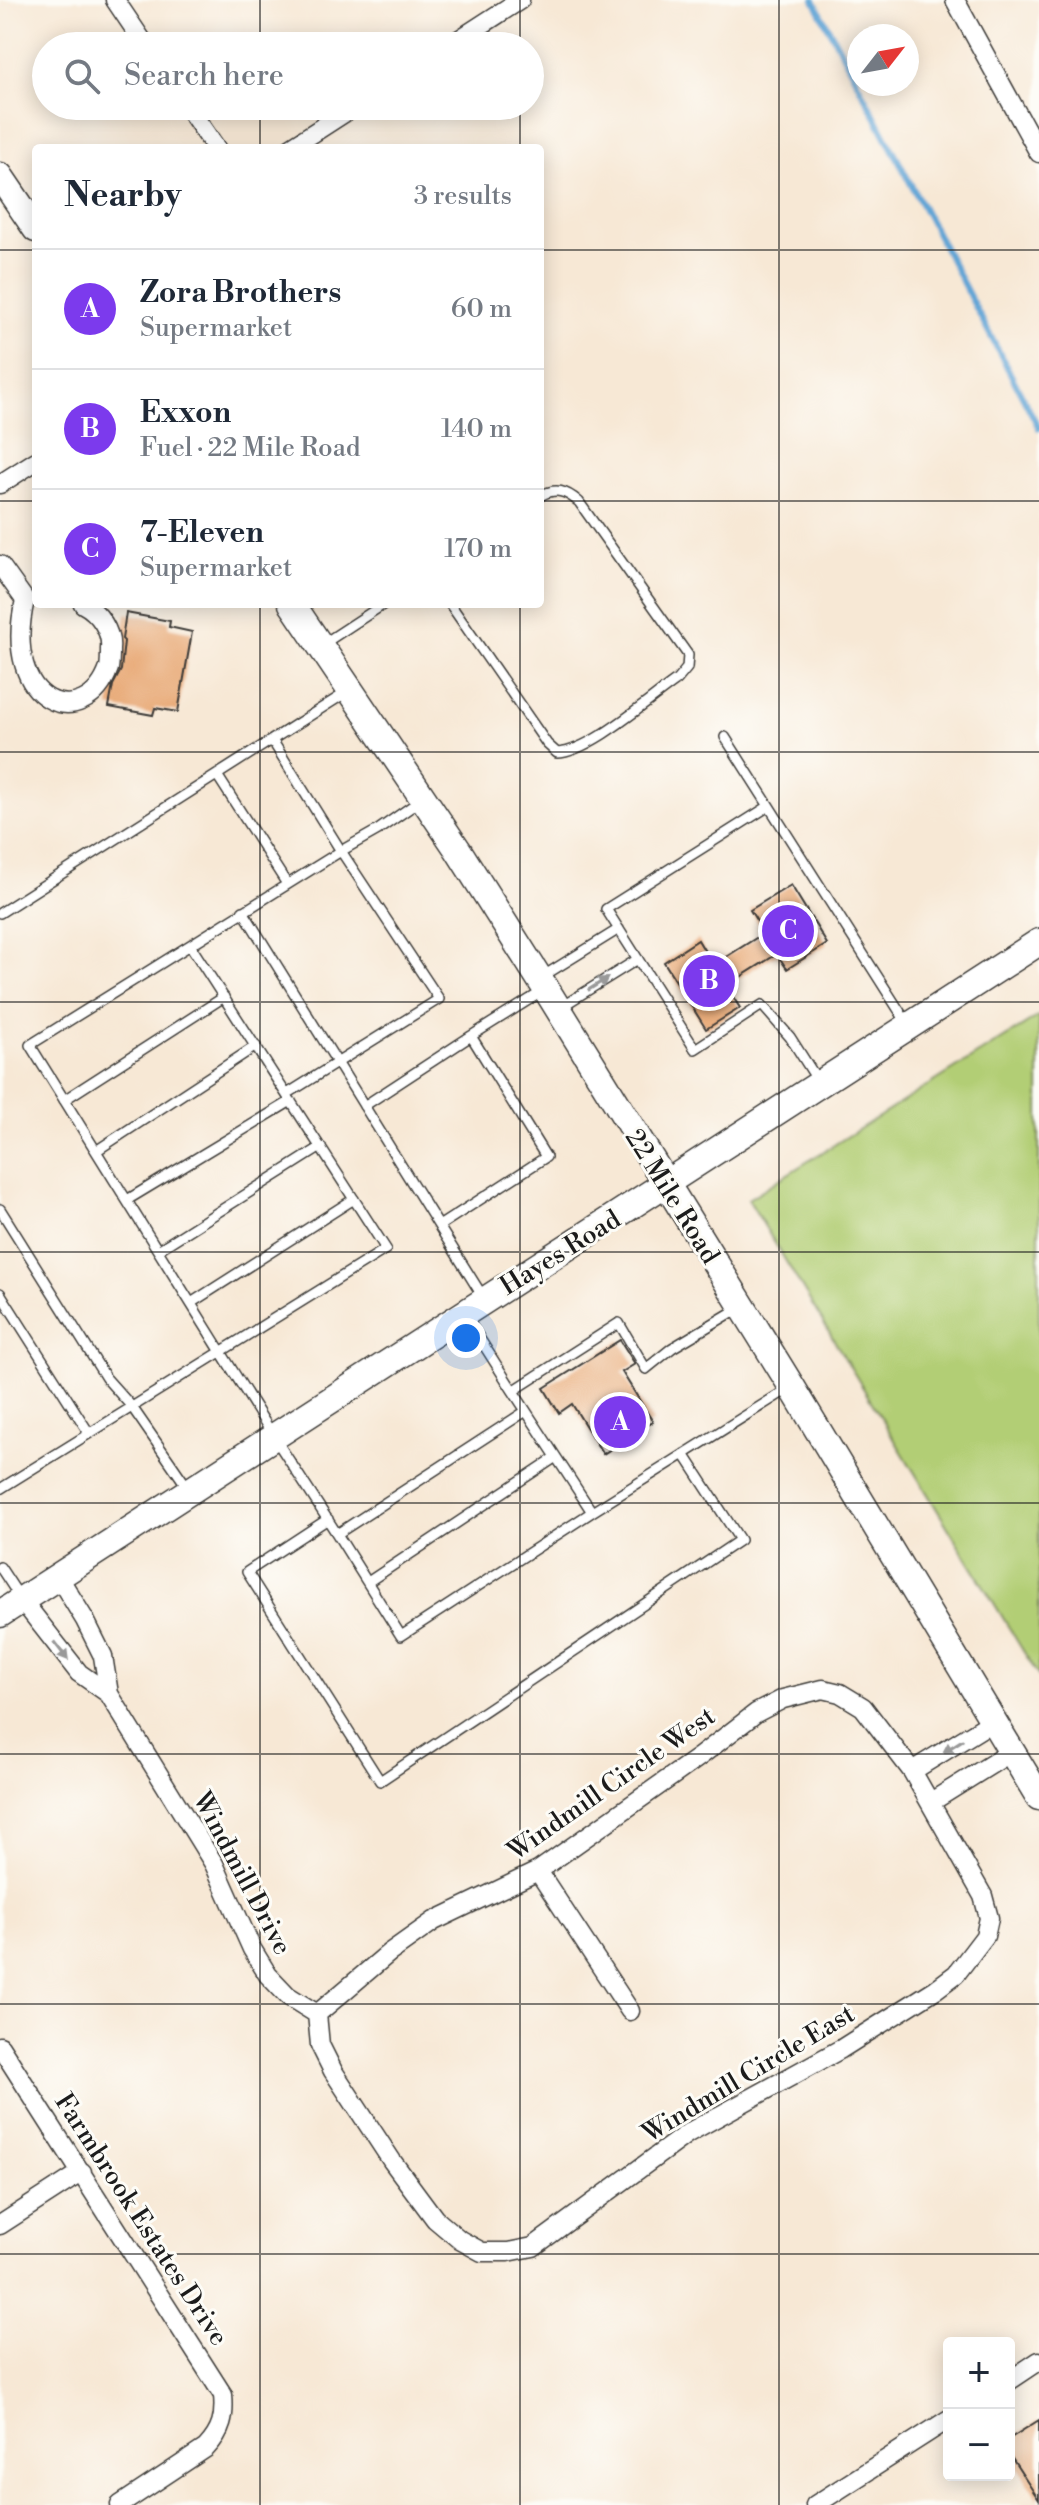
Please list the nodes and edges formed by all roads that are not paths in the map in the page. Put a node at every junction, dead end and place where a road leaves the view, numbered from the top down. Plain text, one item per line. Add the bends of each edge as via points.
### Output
1 (115, 0) edge
2 (520, 0) edge
3 (955, 0) edge
4 (137, 32) edge
5 (471, 32) edge
6 (197, 120) edge
7 (333, 120) edge
8 (213, 144) edge
9 (296, 144) edge
10 (1039, 153) edge
11 (0, 176) edge
12 (32, 223) edge
13 (32, 464) edge
14 (0, 484) edge
15 (544, 494) edge
16 (0, 565) edge
17 (30, 600) edge
18 (91, 608) edge
19 (295, 608) edge
20 (378, 608) edge
21 (453, 608) edge
22 (321, 646) junction
23 (350, 690) junction
24 (725, 737) dead end
25 (272, 740) junction
26 (217, 775) junction
27 (424, 799) junction
28 (769, 806) junction
29 (341, 851) junction
30 (287, 884) junction
31 (243, 911) junction
32 (0, 913) edge
33 (619, 929) junction
34 (1039, 942) edge
35 (190, 945) junction
36 (638, 959) junction
37 (548, 992) junction
38 (224, 997) junction
39 (909, 1025) junction
40 (471, 1036) junction
41 (256, 1046) junction
42 (337, 1063) junction
43 (820, 1085) junction
44 (289, 1098) junction
45 (64, 1100) junction
46 (364, 1106) junction
47 (321, 1147) junction
48 (96, 1151) junction
49 (666, 1184) junction
50 (354, 1199) junction
51 (127, 1200) junction
52 (0, 1209) edge
53 (439, 1226) junction
54 (158, 1250) junction
55 (0, 1293) edge
56 (191, 1303) junction
57 (742, 1306) junction
58 (474, 1307) junction
59 (221, 1353) junction
60 (792, 1387) junction
61 (513, 1391) junction
62 (132, 1407) junction
63 (526, 1411) junction
64 (89, 1433) junction
65 (274, 1437) junction
66 (684, 1454) junction
67 (556, 1457) junction
68 (0, 1489) edge
69 (190, 1492) junction
70 (592, 1512) junction
71 (328, 1519) junction
72 (337, 1534) junction
73 (0, 1567) edge
74 (58, 1576) junction
75 (368, 1582) junction
76 (10, 1607) edge
77 (109, 1694) junction
78 (993, 1721) junction
79 (1011, 1752) junction
80 (912, 1771) junction
81 (1039, 1797) edge
82 (931, 1802) junction
83 (538, 1871) junction
84 (630, 2011) dead end
85 (317, 2014) junction
86 (0, 2046) edge
87 (82, 2172) junction
88 (0, 2225) edge
89 (1039, 2361) edge
90 (1015, 2377) edge
91 (943, 2423) edge
92 (120, 2505) edge
93 (815, 2505) edge

1 - 4 street
2 - 5 street
3 - 10 street
6 - 8 street
7 - 9 street
11 - 12 street
13 - 14 street
15 - 21 lane via 556,490 579,502 688,655 687,668 587,744 571,753 557,753
16 - 17 street
17 - 18 street via 15,616 6,642 6,667 27,696 47,704 72,703 94,691 109,668 111,643 105,624
19 - 22 street, 22 Mile Road
20 - 22 lane
22 - 23 street, 22 Mile Road
23 - 25 lane
23 - 27 street, 22 Mile Road
24 - 28 lane
25 - 26 lane
25 - 29 lane
26 - 30 lane
26 - 32 lane
27 - 29 lane
27 - 37 street, 22 Mile Road
28 - 33 lane via 606,909
28 - 39 lane
29 - 30 lane
29 - 42 lane via 439,999
30 - 31 lane
31 - 35 lane
31 - 42 lane
33 - 36 lane
33 - 37 lane
34 - 39 street, Hayes Road
35 - 38 lane
35 - 45 lane via 30,1045
37 -> 36 lane
36 - 43 lane via 695,1049 762,1005
37 - 40 lane
37 - 49 street, 22 Mile Road
38 - 41 lane
38 - 45 lane
39 - 43 street, Hayes Road
40 - 46 lane
40 - 53 lane via 546,1157
41 - 44 lane
41 - 48 lane
42 - 44 lane
42 - 46 lane
43 - 49 street, Hayes Road
44 - 47 lane
44 - 51 lane
45 - 48 lane
46 - 53 lane
47 - 50 lane
47 - 54 lane
48 - 51 lane
49 - 57 street, 22 Mile Road
49 - 58 street, Hayes Road
50 - 56 lane
50 - 59 lane via 386,1249
51 - 54 lane
52 - 62 lane via 106,1378
53 - 58 lane
54 - 56 lane
55 - 64 lane
56 - 59 lane
57 - 60 street, 22 Mile Road
57 - 61 lane via 646,1369 619,1323
58 - 61 lane
58 - 65 street, Hayes Road
59 - 62 lane
59 - 65 lane
60 - 66 lane
60 - 78 street, 22 Mile Road
61 - 63 lane
62 - 64 lane
62 - 69 lane
63 - 67 lane
63 - 72 lane
64 - 68 lane
65 - 69 street, Hayes Road
65 - 71 lane
66 - 70 lane
66 - 71 lane via 740,1540 380,1781 247,1572
67 - 70 lane
67 - 75 lane
69 - 74 street, Hayes Road
70 - 75 lane via 401,1636
71 - 72 lane
72 - 75 lane
73 - 76 lane
74 - 76 street, Hayes Road
74 - 77 street, Windmill Drive via 103,1656
76 -> 77 street, Windmill Drive via 79,1673
77 - 85 street, Windmill Drive via 214,1864 268,1975
78 - 79 street, 22 Mile Road
78 -> 80 street
79 - 81 street, 22 Mile Road
79 - 82 street
80 - 82 street
80 - 83 street, Windmill Circle West via 863,1707 840,1693 823,1689 783,1699 756,1713
82 - 85 street, Windmill Circle East via 983,1896 989,1918 985,1936 956,1974 841,2049 688,2133 533,2247 482,2252 435,2219 333,2071 320,2045
83 - 84 street
83 - 85 street, Windmill Circle West via 434,1921
86 - 87 street, Farmbrook Estates Drive
87 - 88 street
87 - 92 street, Farmbrook Estates Drive via 216,2381 225,2412 206,2448
89 - 90 street
91 - 93 street

